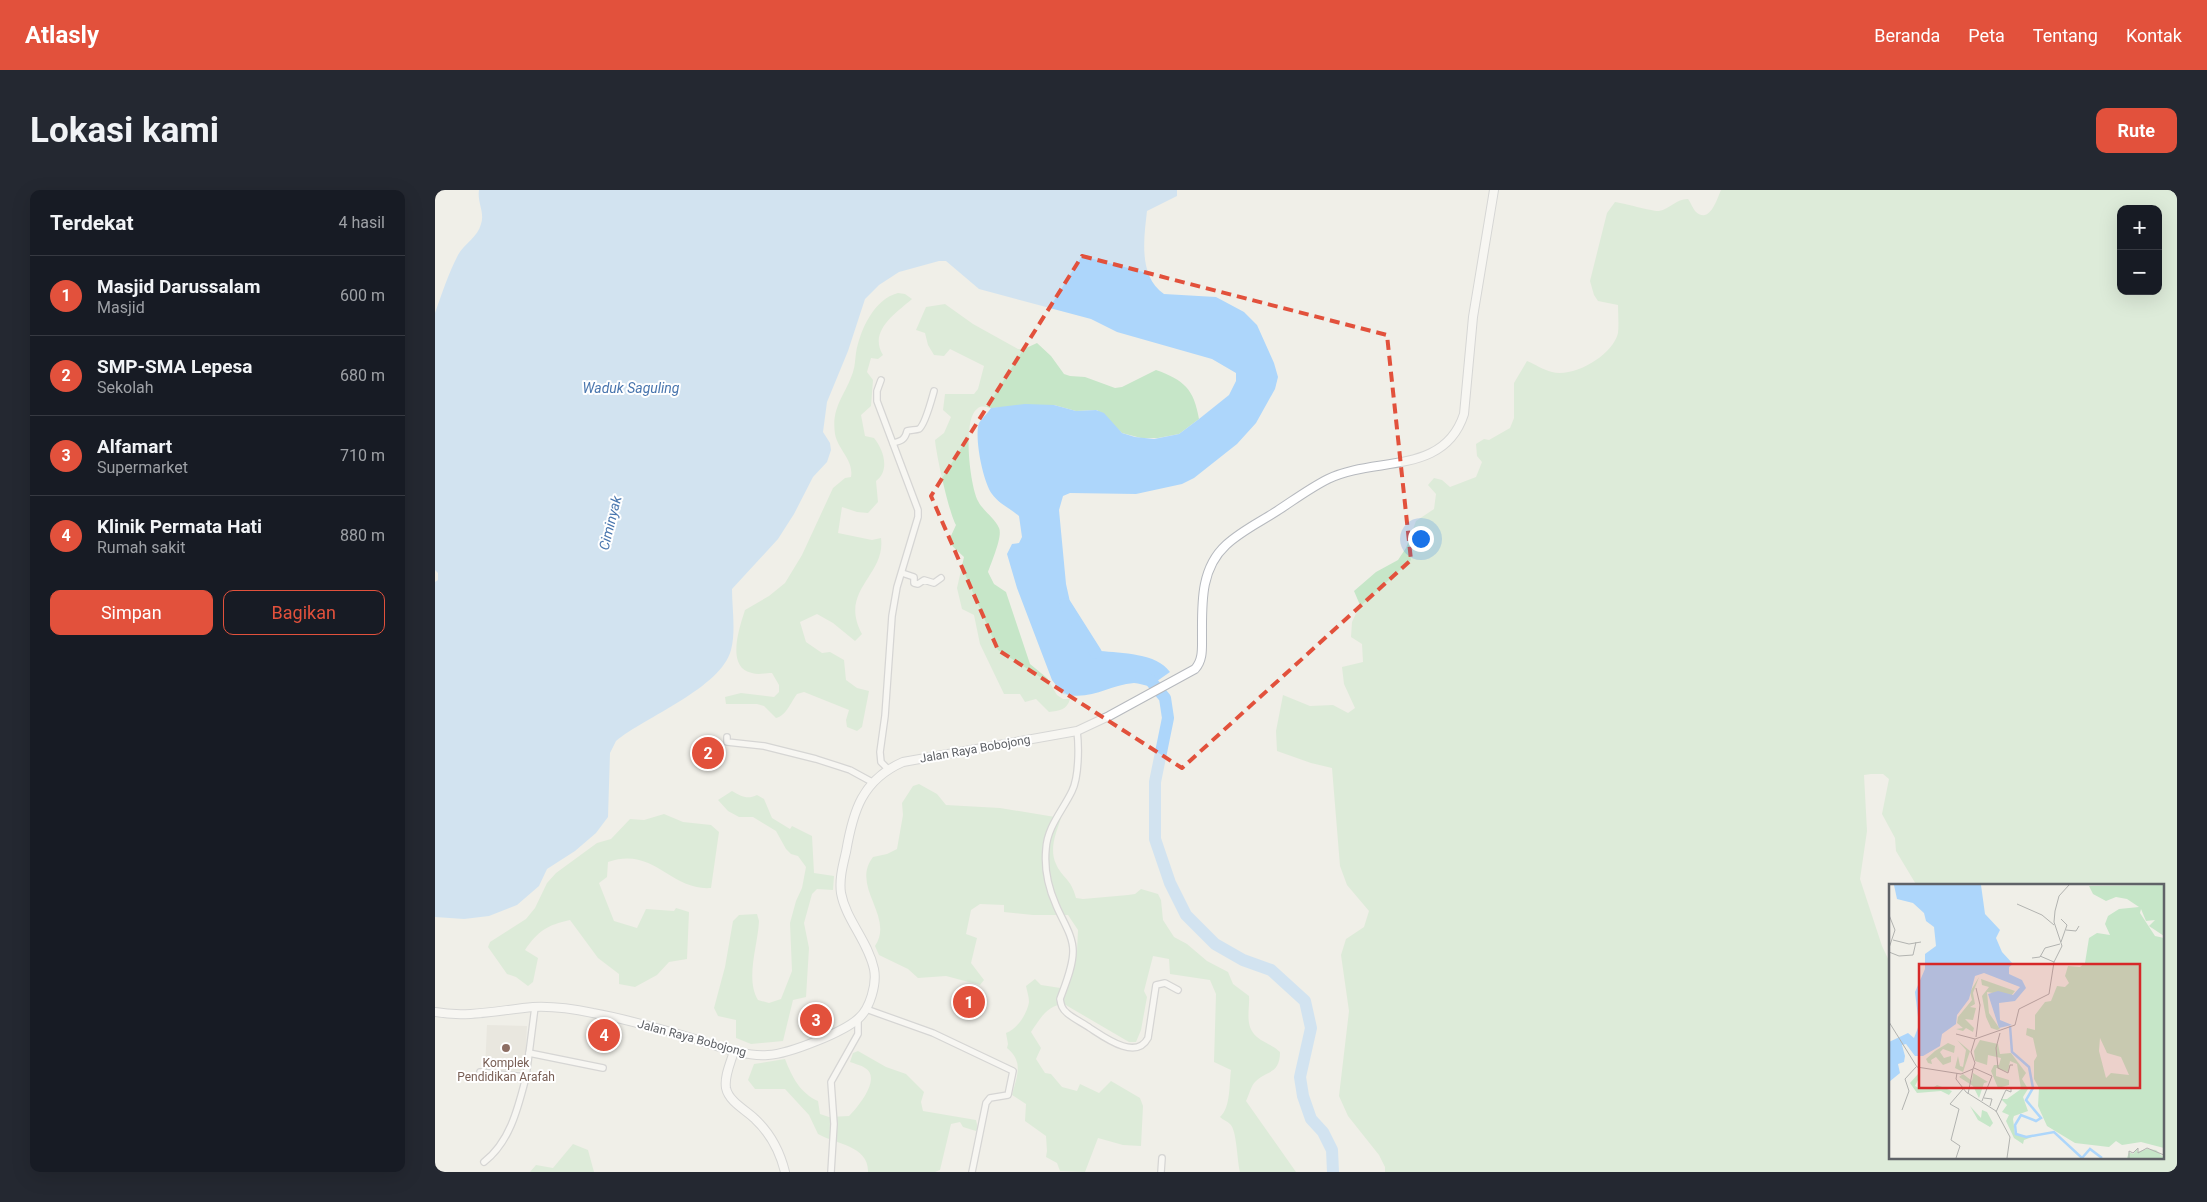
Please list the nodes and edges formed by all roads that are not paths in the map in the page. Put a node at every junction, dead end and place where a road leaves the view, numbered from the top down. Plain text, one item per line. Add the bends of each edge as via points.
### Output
1 (1494, 190) edge
2 (881, 380) dead end
3 (934, 391) dead end
4 (893, 443) junction
5 (902, 572) junction
6 (941, 578) dead end
7 (1077, 731) junction
8 (727, 737) dead end
9 (888, 768) junction
10 (872, 782) junction
11 (1178, 990) dead end
12 (535, 1007) junction
13 (866, 1009) junction
14 (435, 1012) edge
15 (858, 1018) junction
16 (734, 1051) junction
17 (529, 1052) junction
18 (603, 1068) dead end
19 (480, 1072) dead end
20 (526, 1077) junction
21 (1163, 1158) dead end
22 (484, 1162) dead end
23 (785, 1172) edge
24 (831, 1172) edge
25 (972, 1172) edge
26 (1161, 1172) edge

1 - 7 main road, Jalan Raya Bobojong via 1473,317 1466,403 1460,427 1447,442 1423,457 1329,479 1225,546 1206,576 1200,664
2 - 4 street via 877,401
3 - 4 street via 921,426 907,431 905,438
4 - 5 street via 919,510
5 - 6 street via 914,577 914,583 919,584 924,580 934,583
5 - 9 street via 892,616 880,752 881,762
7 - 9 main road, Jalan Raya Bobojong via 914,760
7 - 11 street via 1079,754 1073,788 1046,840 1045,852 1048,886 1073,951 1061,1006 1108,1039 1134,1047 1148,1038 1156,985 1165,983
8 - 10 street via 727,742 764,746 816,758
9 - 10 main road, Jalan Raya Bobojong
10 - 13 main road, Jalan Raya Bobojong via 856,808 841,881 843,901 866,944 874,970 873,990
12 - 14 main road, Jalan Raya Bobojong via 463,1014
12 - 16 main road, Jalan Raya Bobojong via 593,1013 649,1025
12 - 17 street
13 - 15 main road, Jalan Raya Bobojong
13 - 25 street via 933,1033 1013,1071 1008,1095 990,1098 986,1103
15 - 16 main road, Jalan Raya Bobojong via 819,1040 781,1053 768,1055
15 - 24 street via 858,1034 831,1082 834,1124
16 - 23 main road via 727,1076 727,1091 769,1135
17 - 18 street
17 - 20 street
19 - 20 street
20 - 22 street via 514,1120 496,1151
21 - 26 street

